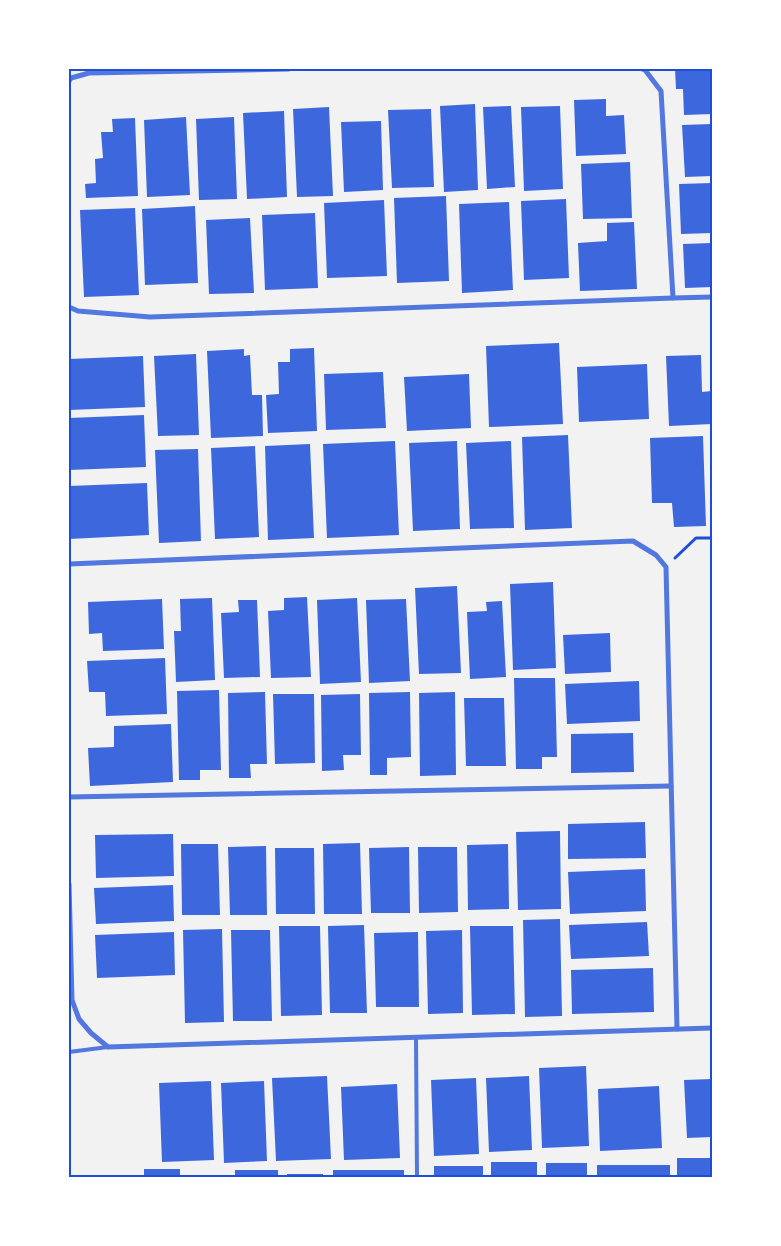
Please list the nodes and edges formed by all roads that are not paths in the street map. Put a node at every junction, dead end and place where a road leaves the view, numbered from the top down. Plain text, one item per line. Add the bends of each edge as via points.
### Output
1 (289, 69) edge
2 (642, 69) edge
3 (69, 81) edge
4 (712, 297) edge
5 (673, 298) junction
6 (69, 307) edge
7 (69, 564) edge
8 (671, 786) junction
9 (69, 797) edge
10 (69, 884) edge
11 (712, 1028) edge
12 (678, 1029) junction
13 (416, 1038) junction
14 (108, 1047) junction
15 (69, 1052) edge
16 (417, 1177) edge

1 - 3 street via 90,73
2 - 5 street via 661,91
4 - 5 street
5 - 6 street via 150,317
7 - 8 street via 633,541 656,555 666,567
8 - 9 street
8 - 12 street
10 - 14 street via 72,1000 79,1019
11 - 12 street
12 - 13 street
13 - 14 street
13 - 16 lane
14 - 15 lane

